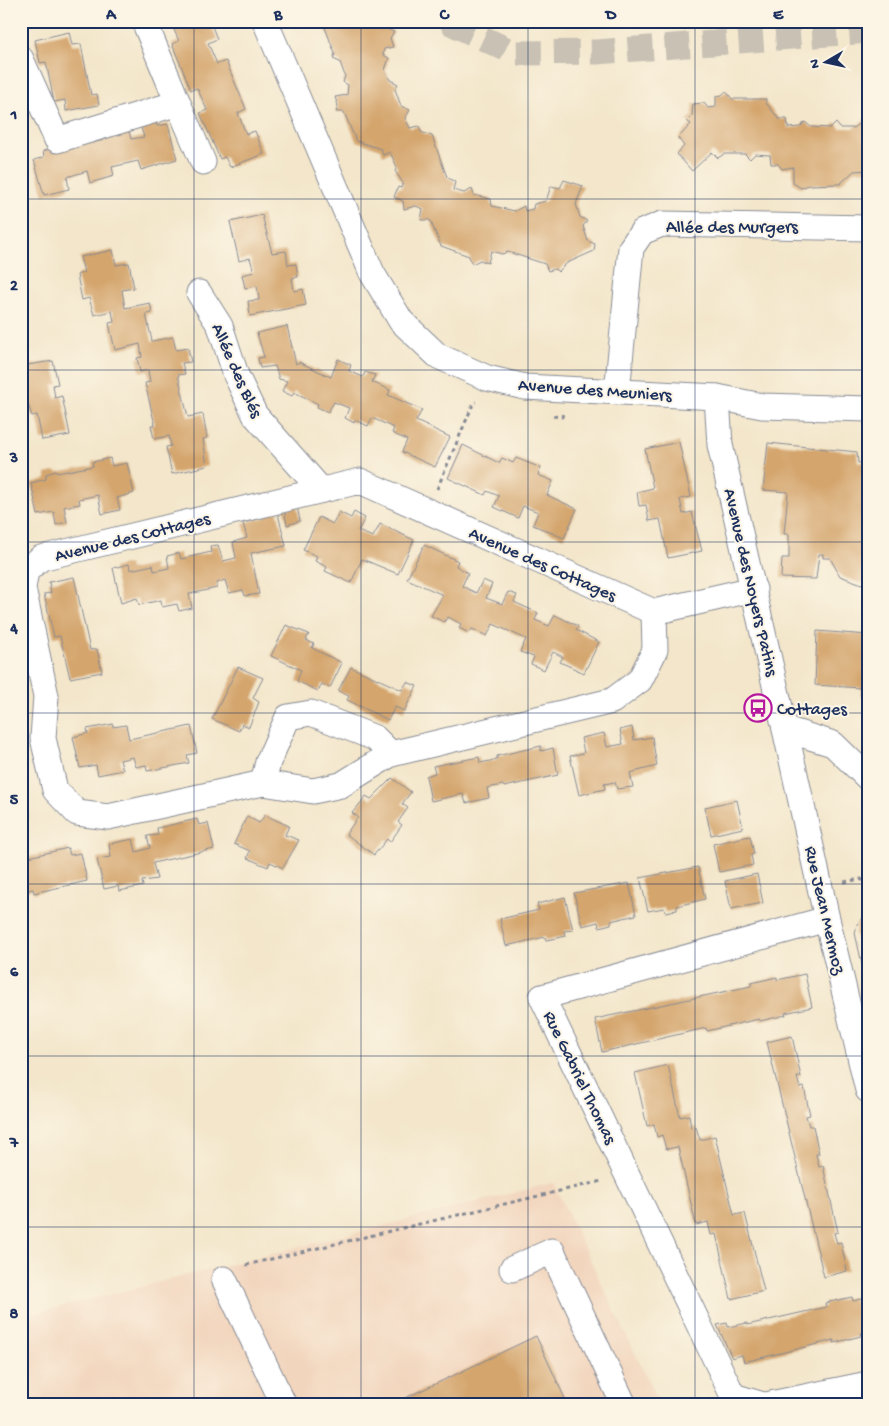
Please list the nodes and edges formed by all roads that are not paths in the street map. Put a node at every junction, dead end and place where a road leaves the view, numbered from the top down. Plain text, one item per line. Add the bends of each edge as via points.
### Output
1 (144, 21) edge
2 (265, 21) edge
3 (21, 60) edge
4 (178, 103) junction
5 (203, 162) dead end
6 (868, 228) edge
7 (199, 293) dead end
8 (617, 392) junction
9 (717, 397) junction
10 (868, 409) edge
11 (321, 490) junction
12 (24, 563) edge
13 (754, 589) junction
14 (654, 612) junction
15 (781, 745) junction
16 (391, 754) junction
17 (868, 778) edge
18 (263, 783) junction
19 (827, 919) junction
20 (868, 1090) edge
21 (512, 1269) dead end
22 (224, 1279) road end
23 (868, 1384) edge
24 (284, 1405) edge
25 (624, 1405) edge
26 (764, 1405) edge

1 - 4 street
2 - 8 street, Avenue des Meuniers via 372,273 401,321 438,356 487,378 525,387
3 - 4 street via 57,140
4 - 5 street
6 - 8 street, Allée des Murgers via 662,224 642,232 631,248
7 - 11 street, Allée des Blés via 220,326 236,375 255,416
8 - 9 street, Avenue des Meuniers
9 - 10 street, Avenue des Meuniers via 762,406
9 - 13 street, Avenue des Noyers Patins via 720,445
11 - 12 street, Avenue des Cottages
11 - 14 street, Avenue des Cottages via 360,481
12 - 18 street, Avenue des Cottages via 23,588 46,696 43,738 55,790 77,812 108,817
13 - 14 street
13 - 15 street, Avenue des Noyers Patins
14 - 16 street, Avenue des Cottages via 655,650 640,680 612,702
15 - 17 street via 833,744
15 - 19 street, Rue Jean Mermoz
16 - 18 street, Avenue des Cottages via 341,785 313,791
16 - 18 street via 375,738 311,713 288,717 268,762
19 - 20 street, Rue Jean Mermoz
19 - 26 street, Rue Gabriel Thomas via 542,997 733,1396
21 - 25 street via 552,1252
22 - 24 street
23 - 26 street, Rue Gabriel Thomas

